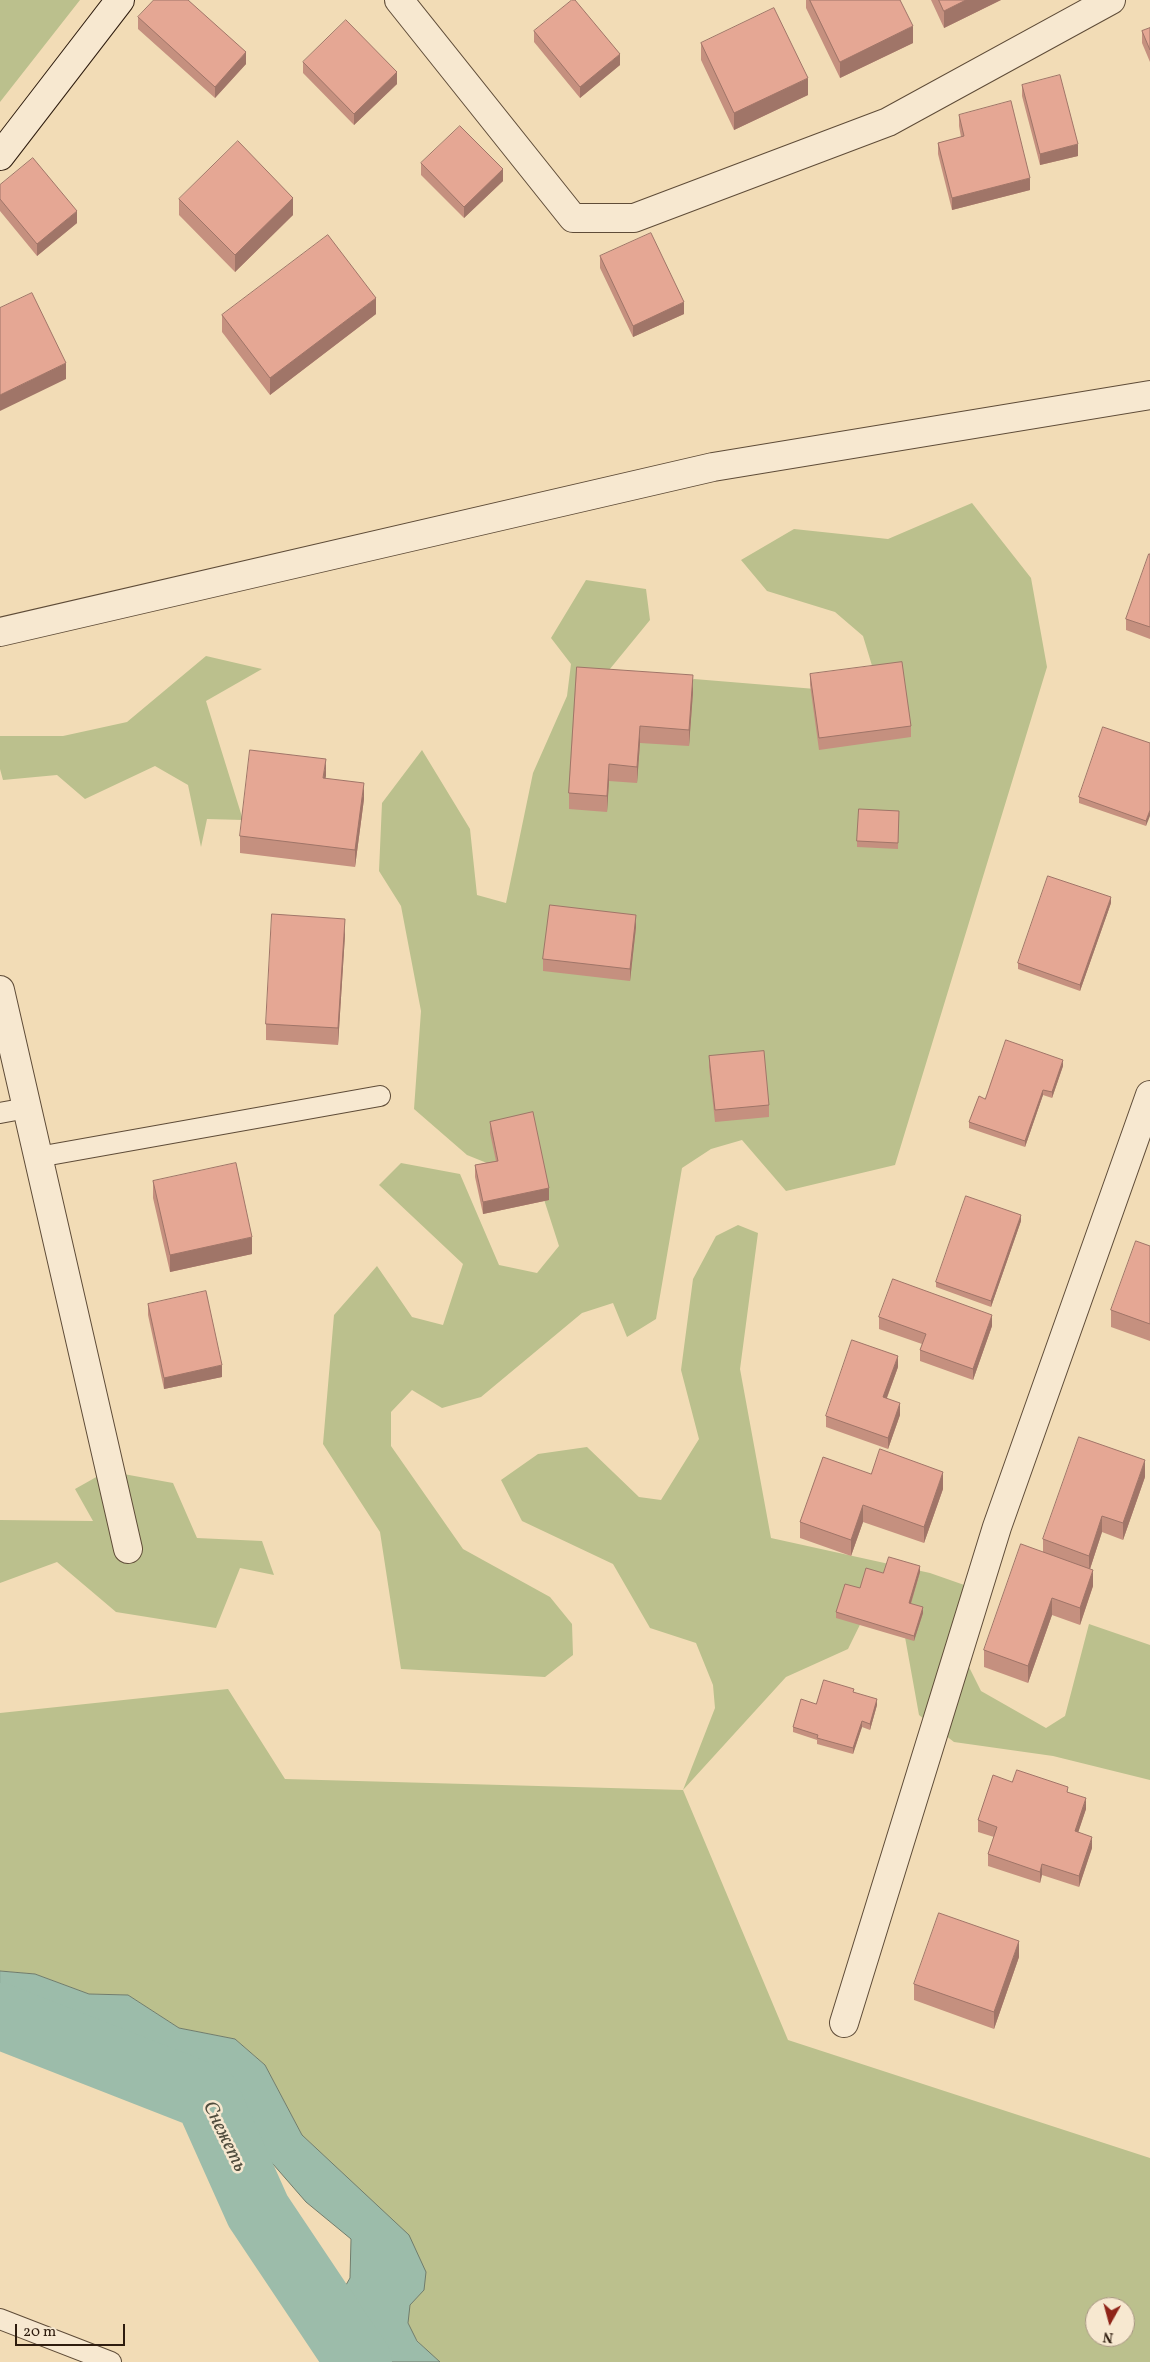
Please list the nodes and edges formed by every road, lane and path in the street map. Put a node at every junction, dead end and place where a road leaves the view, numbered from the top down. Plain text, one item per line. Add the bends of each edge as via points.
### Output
1 (120, 0) edge
2 (399, 0) edge
3 (1111, 0) edge
4 (0, 156) edge
5 (1150, 395) edge
6 (0, 632) edge
7 (0, 990) edge
8 (1150, 1095) edge
9 (380, 1096) dead end
10 (27, 1108) junction
11 (0, 1113) edge
12 (38, 1157) junction
13 (128, 1549) dead end
14 (844, 2023) dead end
15 (0, 2319) edge
16 (111, 2362) edge

1 - 4 street
2 - 3 street via 573,218 634,218 888,122
5 - 6 street via 714,467
7 - 10 street
8 - 14 street via 997,1527
9 - 12 lane
10 - 11 lane
10 - 12 street
12 - 13 street
15 - 16 lane

